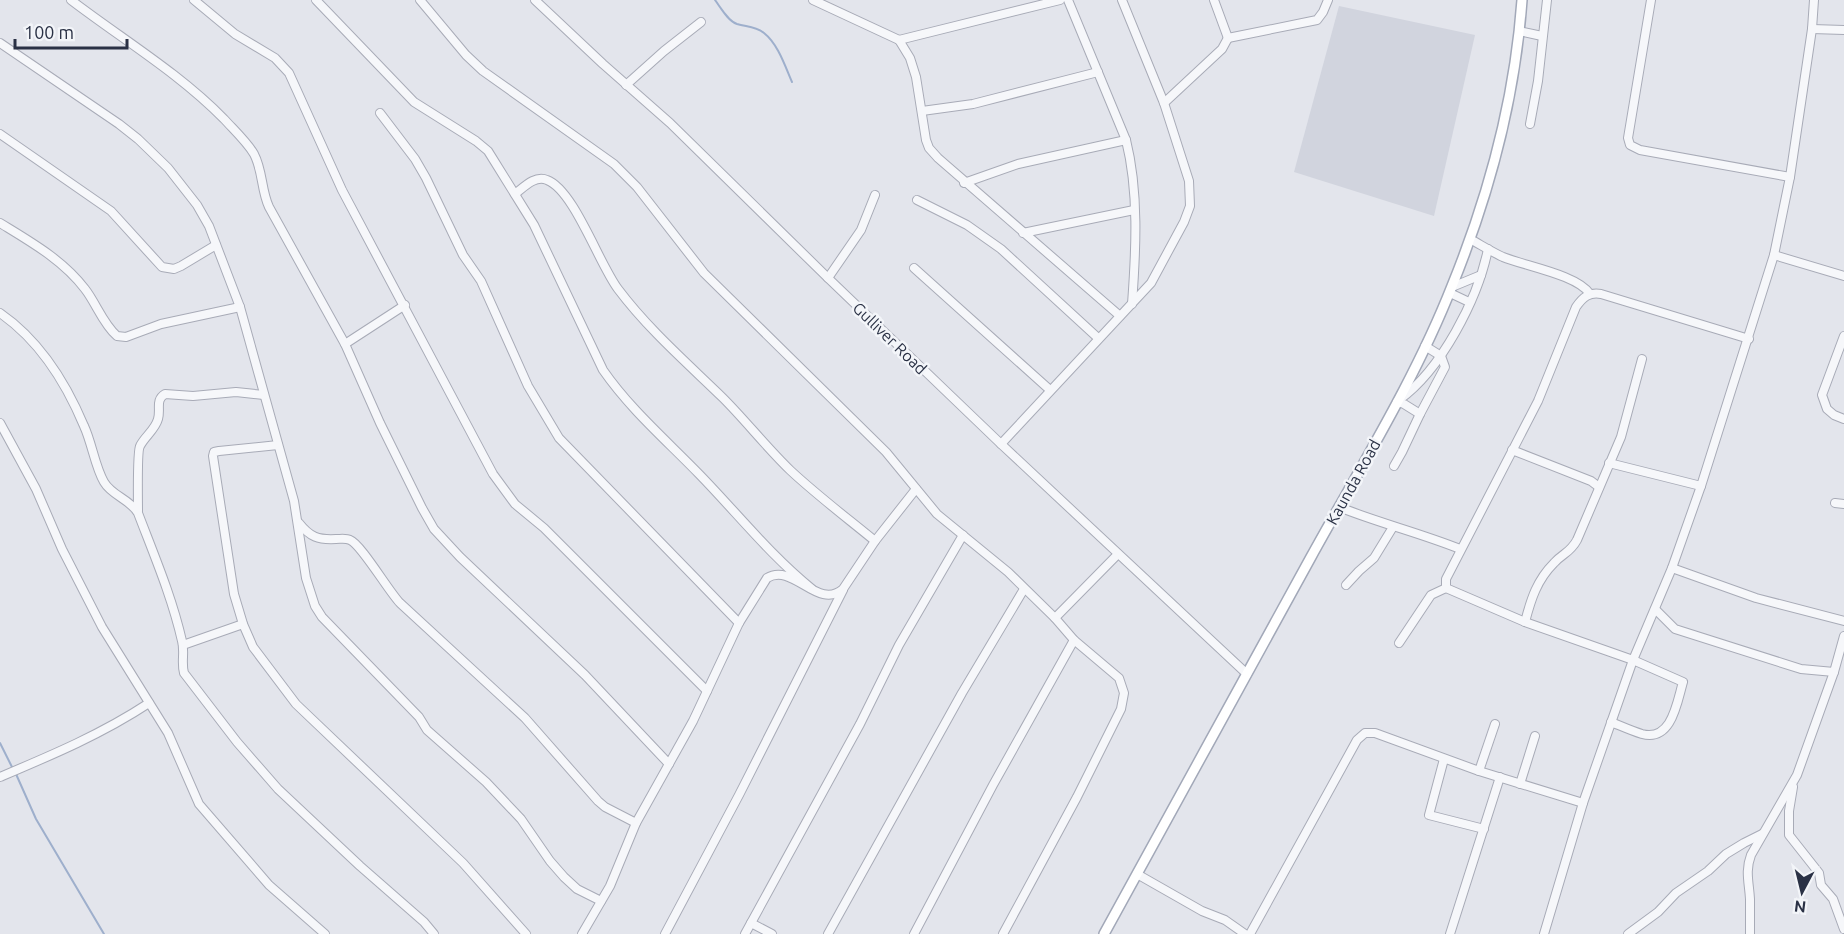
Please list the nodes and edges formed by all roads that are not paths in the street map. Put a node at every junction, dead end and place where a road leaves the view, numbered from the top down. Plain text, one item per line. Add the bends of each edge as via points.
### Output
1 (71, 0) edge
2 (194, 0) edge
3 (316, 0) edge
4 (420, 0) edge
5 (535, 0) edge
6 (813, 0) edge
7 (1060, 0) edge
8 (1068, 0) edge
9 (1122, 0) edge
10 (1214, 0) edge
11 (1328, 0) edge
12 (1522, 0) edge
13 (1539, 0) edge
14 (1547, 0) edge
15 (1651, 0) edge
16 (1814, 0) edge
17 (701, 22) dead end
18 (1812, 29) junction
19 (1844, 30) edge
20 (1520, 31) junction
21 (1542, 36) junction
22 (1228, 38) junction
23 (899, 40) junction
24 (0, 43) edge
25 (1098, 72) junction
26 (626, 85) junction
27 (1164, 103) junction
28 (922, 111) junction
29 (380, 113) dead end
30 (1530, 124) dead end
31 (0, 134) edge
32 (1125, 140) junction
33 (1790, 177) junction
34 (964, 183) junction
35 (515, 194) junction
36 (875, 195) dead end
37 (917, 200) dead end
38 (1134, 210) junction
39 (0, 223) edge
40 (1023, 233) junction
41 (1470, 239) junction
42 (216, 245) junction
43 (1488, 249) junction
44 (1774, 255) junction
45 (914, 268) dead end
46 (1481, 275) junction
47 (1844, 276) edge
48 (828, 279) junction
49 (1451, 290) junction
50 (1590, 294) junction
51 (1469, 302) junction
52 (1132, 304) junction
53 (405, 305) junction
54 (240, 307) junction
55 (0, 313) edge
56 (1120, 316) junction
57 (1844, 336) edge
58 (1098, 338) junction
59 (1749, 339) junction
60 (345, 344) junction
61 (1425, 346) junction
62 (1441, 356) junction
63 (1642, 359) dead end
64 (1050, 390) junction
65 (264, 395) junction
66 (1397, 402) junction
67 (1420, 414) junction
68 (1844, 418) edge
69 (0, 423) edge
70 (1000, 444) junction
71 (278, 445) junction
72 (1512, 450) junction
73 (1609, 463) junction
74 (1394, 466) dead end
75 (1701, 486) junction
76 (1599, 487) junction
77 (916, 489) junction
78 (1835, 503) dead end
79 (1844, 504) edge
80 (1339, 507) junction
81 (138, 513) junction
82 (298, 522) junction
83 (1394, 527) junction
84 (963, 535) junction
85 (875, 541) junction
86 (1460, 549) junction
87 (1118, 555) junction
88 (1672, 568) junction
89 (1346, 585) dead end
90 (1446, 588) junction
91 (812, 589) junction
92 (843, 589) junction
93 (1024, 589) junction
94 (1655, 609) junction
95 (1055, 618) junction
96 (1844, 621) edge
97 (1525, 622) junction
98 (739, 623) junction
99 (243, 624) junction
100 (1844, 636) edge
101 (1074, 640) junction
102 (1399, 643) dead end
103 (183, 645) junction
104 (1633, 660) junction
105 (1834, 672) junction
106 (1247, 674) junction
107 (707, 691) junction
108 (149, 703) junction
109 (1611, 722) junction
110 (1495, 724) dead end
111 (1535, 736) dead end
112 (1444, 759) junction
113 (669, 764) junction
114 (1479, 771) junction
115 (1797, 775) junction
116 (0, 777) edge
117 (1500, 777) junction
118 (1520, 783) junction
119 (1583, 803) junction
120 (636, 823) junction
121 (1484, 829) junction
122 (1762, 834) junction
123 (1137, 874) junction
124 (601, 901) junction
125 (751, 923) junction
126 (1844, 929) edge
127 (1748, 932) edge
128 (325, 934) edge
129 (434, 934) edge
130 (526, 934) edge
131 (582, 934) edge
132 (665, 934) edge
133 (745, 934) edge
134 (772, 934) edge
135 (828, 934) edge
136 (914, 934) edge
137 (1003, 934) edge
138 (1104, 934) edge
139 (1245, 934) edge
140 (1250, 934) edge
141 (1450, 934) edge
142 (1544, 934) edge
143 (1628, 934) edge

1 - 60 street via 188,85 253,153 269,207
2 - 53 street via 290,73 342,190
3 - 35 street via 414,102 483,146
4 - 77 street via 483,71 620,169 704,273 886,452
5 - 26 street, Gulliver Road
6 - 23 street
7 - 23 street
8 - 25 street
9 - 27 street
10 - 22 street
11 - 22 street via 1317,20
12 - 20 main road, Kaunda Road
13 - 14 street
14 - 21 street
15 - 33 street via 1630,145
16 - 18 street
17 - 26 street
18 - 19 street
18 - 33 street
20 - 21 street
20 - 41 main road, Kaunda Road via 1506,115
21 - 30 street
22 - 27 street via 1222,49
23 - 28 street via 913,68
24 - 42 street via 138,139 168,168 197,205
25 - 28 street via 973,104
25 - 32 street
26 - 48 street, Gulliver Road via 670,123
27 - 52 street via 1189,181 1190,206 1151,283
28 - 34 street via 929,148
29 - 98 street via 426,178 463,255 481,281 528,386 559,438
31 - 42 street via 111,211 162,267 174,269
32 - 34 street via 1018,164
32 - 38 street via 1133,177
33 - 44 street
34 - 40 street
35 - 85 street via 538,179 556,186 575,210 617,288 639,315 789,469
35 - 91 street via 615,387 773,555
36 - 48 street via 861,230
37 - 58 street via 967,225 1001,249
38 - 40 street
38 - 52 street
39 - 54 street via 71,272 117,336 126,337 161,324
40 - 56 street
41 - 43 street
41 - 49 main road, Kaunda Road
42 - 54 street
43 - 46 street
43 - 50 street via 1582,286
44 - 47 street
44 - 59 street
45 - 64 street
46 - 49 street
46 - 51 street
48 - 70 street, Gulliver Road
49 - 51 street
49 - 61 main road, Kaunda Road
50 - 59 street
50 - 72 street via 1576,307 1547,381
51 - 62 street
52 - 56 street
53 - 60 street
53 - 107 street via 493,474 515,504 544,528
54 - 65 street
55 - 81 street via 51,363 84,426 104,483
56 - 58 street
57 - 68 street via 1822,395 1827,409
58 - 64 street
59 - 75 street
60 - 113 street via 434,529 585,675
61 - 62 street
61 - 66 main road, Kaunda Road
62 - 66 street via 1412,391
62 - 67 street via 1445,367
63 - 73 street via 1621,437
64 - 70 street
65 - 71 street
65 - 81 street via 236,392 161,396 156,425 139,448
66 - 67 street
66 - 80 main road, Kaunda Road
67 - 74 street
69 - 108 street via 102,627
70 - 87 street, Gulliver Road
71 - 82 street
71 - 99 street via 219,451 213,456 229,567
72 - 76 street
72 - 86 street
73 - 75 street
73 - 76 street
75 - 88 street
76 - 97 street via 1572,548 1556,560 1537,585
77 - 84 street via 937,514
77 - 85 street
78 - 79 street
80 - 83 street
80 - 106 main road, Kaunda Road
81 - 103 street via 174,608
82 - 120 street via 313,537 355,543 400,603 525,718 605,807
82 - 124 street via 306,578 322,617 427,730 521,819 564,877
83 - 86 street
83 - 89 street via 1374,558
84 - 93 street
84 - 125 street via 899,645
85 - 92 street
86 - 90 street via 1446,579
87 - 95 street
87 - 106 street, Gulliver Road
88 - 94 street
88 - 96 street via 1756,598
90 - 97 street
90 - 102 street via 1431,595
91 - 92 street via 828,596
91 - 98 street via 785,575 772,575
92 - 132 street
93 - 95 street
93 - 135 street
94 - 104 street
94 - 105 street via 1676,629 1801,669
95 - 101 street
97 - 104 street
98 - 107 street
99 - 103 street
99 - 130 street via 253,647 296,704 463,863
100 - 105 street
101 - 136 street
101 - 137 street via 1119,678 1123,701 1077,798
103 - 129 street via 184,673 263,772
104 - 109 street
104 - 109 street via 1683,682 1670,724 1663,731 1645,735
105 - 115 street
106 - 123 main road, Kaunda Road
107 - 113 street
108 - 116 street via 66,749
108 - 128 street via 168,733 199,804 269,885
109 - 119 street
110 - 114 street
111 - 118 street
112 - 114 street
112 - 121 street via 1429,815
112 - 140 street via 1376,733 1365,733 1357,740
113 - 120 street
114 - 117 street
115 - 122 street
115 - 126 street via 1789,811 1790,835 1819,873 1821,885 1833,899
117 - 118 street
117 - 121 street
118 - 119 street
119 - 142 street
120 - 124 street
121 - 141 street
122 - 127 street via 1747,865
122 - 143 street via 1726,854
123 - 138 main road, Kaunda Road
123 - 139 street
124 - 131 street
125 - 133 street
125 - 134 street

